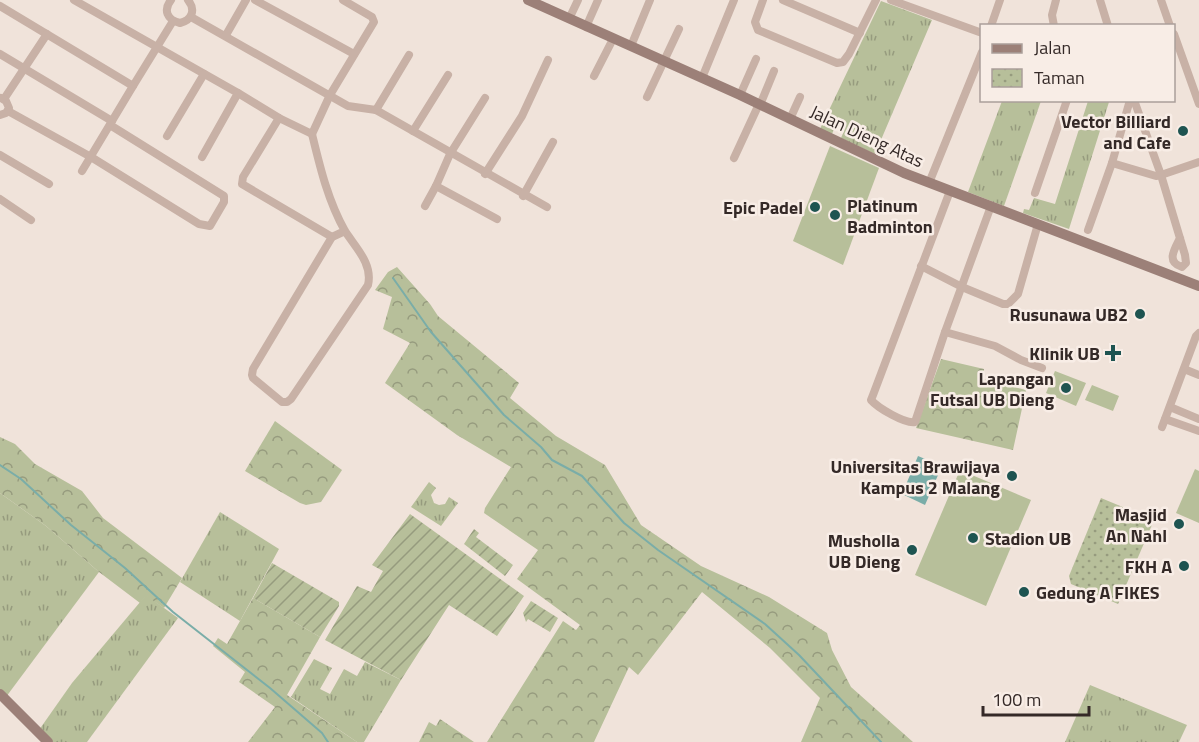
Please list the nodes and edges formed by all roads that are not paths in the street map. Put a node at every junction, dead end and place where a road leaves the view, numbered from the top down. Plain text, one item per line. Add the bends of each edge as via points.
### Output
1 (75, 0) edge
2 (188, 0) edge
3 (246, 0) edge
4 (255, 0) edge
5 (343, 0) edge
6 (531, 0) edge
7 (578, 0) edge
8 (598, 0) edge
9 (650, 0) edge
10 (734, 0) edge
11 (763, 0) edge
12 (783, 0) edge
13 (876, 0) edge
14 (891, 0) edge
15 (1000, 0) edge
16 (1056, 0) edge
17 (1100, 0) edge
18 (1161, 0) edge
19 (168, 1) edge
20 (0, 6) edge
21 (191, 17) junction
22 (569, 19) junction
23 (173, 21) junction
24 (993, 24) edge
25 (1054, 24) edge
26 (1107, 24) edge
27 (1169, 24) edge
28 (586, 27) junction
29 (679, 29) dead end
30 (860, 33) junction
31 (980, 33) edge
32 (47, 34) junction
33 (226, 35) junction
34 (613, 39) junction
35 (1175, 39) edge
36 (631, 46) junction
37 (157, 48) junction
38 (0, 54) edge
39 (354, 54) junction
40 (409, 55) dead end
41 (980, 55) edge
42 (756, 59) dead end
43 (548, 60) dead end
44 (663, 60) junction
45 (24, 68) junction
46 (774, 71) dead end
47 (204, 74) junction
48 (448, 75) dead end
49 (594, 76) dead end
50 (702, 78) junction
51 (133, 86) junction
52 (238, 93) junction
53 (330, 95) junction
54 (740, 95) junction
55 (647, 97) dead end
56 (800, 97) dead end
57 (2, 98) edge
58 (485, 98) dead end
59 (1066, 102) edge
60 (1131, 102) edge
61 (1133, 102) edge
62 (760, 104) junction
63 (1199, 104) edge
64 (376, 110) junction
65 (8, 111) junction
66 (0, 116) edge
67 (279, 118) junction
68 (790, 119) junction
69 (111, 123) junction
70 (414, 131) junction
71 (312, 134) junction
72 (167, 136) dead end
73 (553, 142) dead end
74 (450, 154) junction
75 (0, 155) edge
76 (91, 157) junction
77 (202, 157) dead end
78 (734, 158) dead end
79 (1199, 162) edge
80 (1112, 163) junction
81 (82, 171) dead end
82 (485, 174) junction
83 (1165, 174) junction
84 (929, 183) junction
85 (49, 184) dead end
86 (436, 186) junction
87 (950, 191) junction
88 (1035, 193) dead end
89 (523, 196) junction
90 (0, 199) edge
91 (425, 206) dead end
92 (991, 206) junction
93 (547, 207) dead end
94 (497, 219) dead end
95 (31, 220) dead end
96 (1038, 224) junction
97 (1088, 230) dead end
98 (345, 231) junction
99 (332, 237) junction
100 (1180, 238) dead end
101 (921, 266) junction
102 (1199, 286) edge
103 (962, 287) junction
104 (945, 332) junction
105 (1199, 333) edge
106 (1042, 368) dead end
107 (1184, 369) junction
108 (1199, 375) edge
109 (1170, 407) junction
110 (1199, 419) edge
111 (1199, 431) edge
112 (0, 694) edge
113 (48, 742) edge

1 - 37 street
2 - 21 street
3 - 33 street
4 - 39 street
5 - 39 street via 374,22
6 - 22 street, Jalan Dieng Atas
7 - 22 street
8 - 28 street
9 - 36 street
10 - 50 street
11 - 30 street via 755,22 758,30 832,62 843,62
12 - 30 street
13 - 30 street
14 - 31 street
15 - 24 street
16 - 25 street
17 - 26 street
18 - 27 street
19 - 23 street via 167,12
20 - 32 street
21 - 23 street via 183,22
21 - 33 street
22 - 28 street, Jalan Dieng Atas
23 - 37 street
28 - 34 street, Jalan Dieng Atas
29 - 44 street
32 - 45 street
32 - 51 street
33 - 53 street
34 - 36 street, Jalan Dieng Atas
34 - 49 street
35 - 63 street
36 - 44 street, Jalan Dieng Atas
37 - 47 street
37 - 51 street
38 - 45 street
39 - 53 street
40 - 64 street
41 - 84 street
42 - 54 street
43 - 82 street via 522,116
44 - 50 street, Jalan Dieng Atas
44 - 55 street
45 - 57 street
45 - 69 street
46 - 62 street
47 - 52 street
47 - 72 street
48 - 70 street
50 - 54 street, Jalan Dieng Atas
51 - 69 street
52 - 67 street
52 - 77 street
53 - 64 street via 348,106
53 - 71 street
54 - 62 street, Jalan Dieng Atas
56 - 68 street
57 - 65 street via 9,105
58 - 74 street
59 - 88 street
60 - 80 street
61 - 83 street
62 - 68 street, Jalan Dieng Atas
62 - 78 street
64 - 70 street
65 - 66 street
65 - 76 street
67 - 71 street
67 - 99 street via 243,177 243,184
68 - 84 street, Jalan Dieng Atas
69 - 76 street
69 - 76 street via 225,198 210,226 204,227
70 - 74 street
71 - 98 street via 329,197
73 - 89 street
74 - 82 street
74 - 86 street
75 - 85 street
76 - 81 street
79 - 83 street
80 - 83 street via 1156,176
80 - 97 street
82 - 89 street
83 - 100 street
84 - 87 street, Jalan Dieng Atas
86 - 91 street
86 - 94 street
87 - 92 street, Jalan Dieng Atas
87 - 101 street
89 - 93 street
90 - 95 street
92 - 96 street, Jalan Dieng Atas
92 - 103 street
96 - 102 street, Jalan Dieng Atas
96 - 103 street via 1015,299 1003,304
98 - 99 street
98 - 99 street via 368,267 368,285 291,399 282,402 252,372
101 - 103 street
101 - 104 street via 873,395 876,406 909,423 915,422
103 - 104 street
104 - 106 street via 995,346
105 - 107 street
107 - 108 street
107 - 109 street
109 - 110 street
109 - 111 street via 1164,423
112 - 113 street

